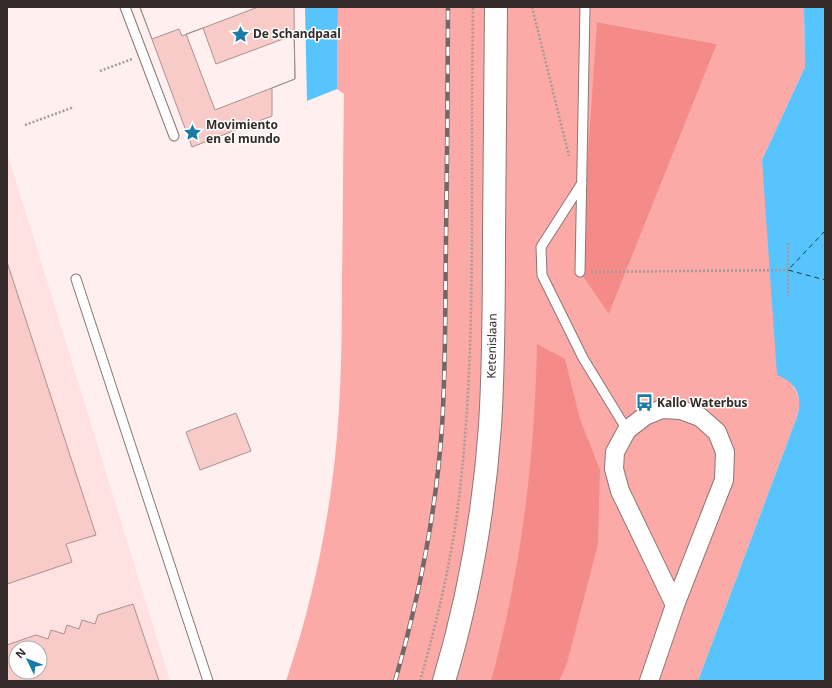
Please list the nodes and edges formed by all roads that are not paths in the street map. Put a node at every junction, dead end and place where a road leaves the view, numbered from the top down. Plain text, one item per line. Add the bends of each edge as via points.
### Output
1 (125, 7) edge
2 (496, 7) edge
3 (585, 7) edge
4 (174, 136) dead end
5 (582, 183) junction
6 (580, 272) road end
7 (76, 280) dead end
8 (627, 430) junction
9 (676, 605) junction
10 (208, 681) edge
11 (444, 681) edge
12 (649, 681) edge

1 - 4 lane
2 - 11 street, Ketenislaan via 490,426 474,549 455,642
3 - 5 lane
5 - 6 lane
5 - 8 lane via 541,247 542,275 583,358
7 - 10 lane
8 - 9 street via 615,452 614,468 620,491
8 - 9 street via 645,416 662,409 681,410 700,417 717,432 725,452 724,480
9 - 12 street

